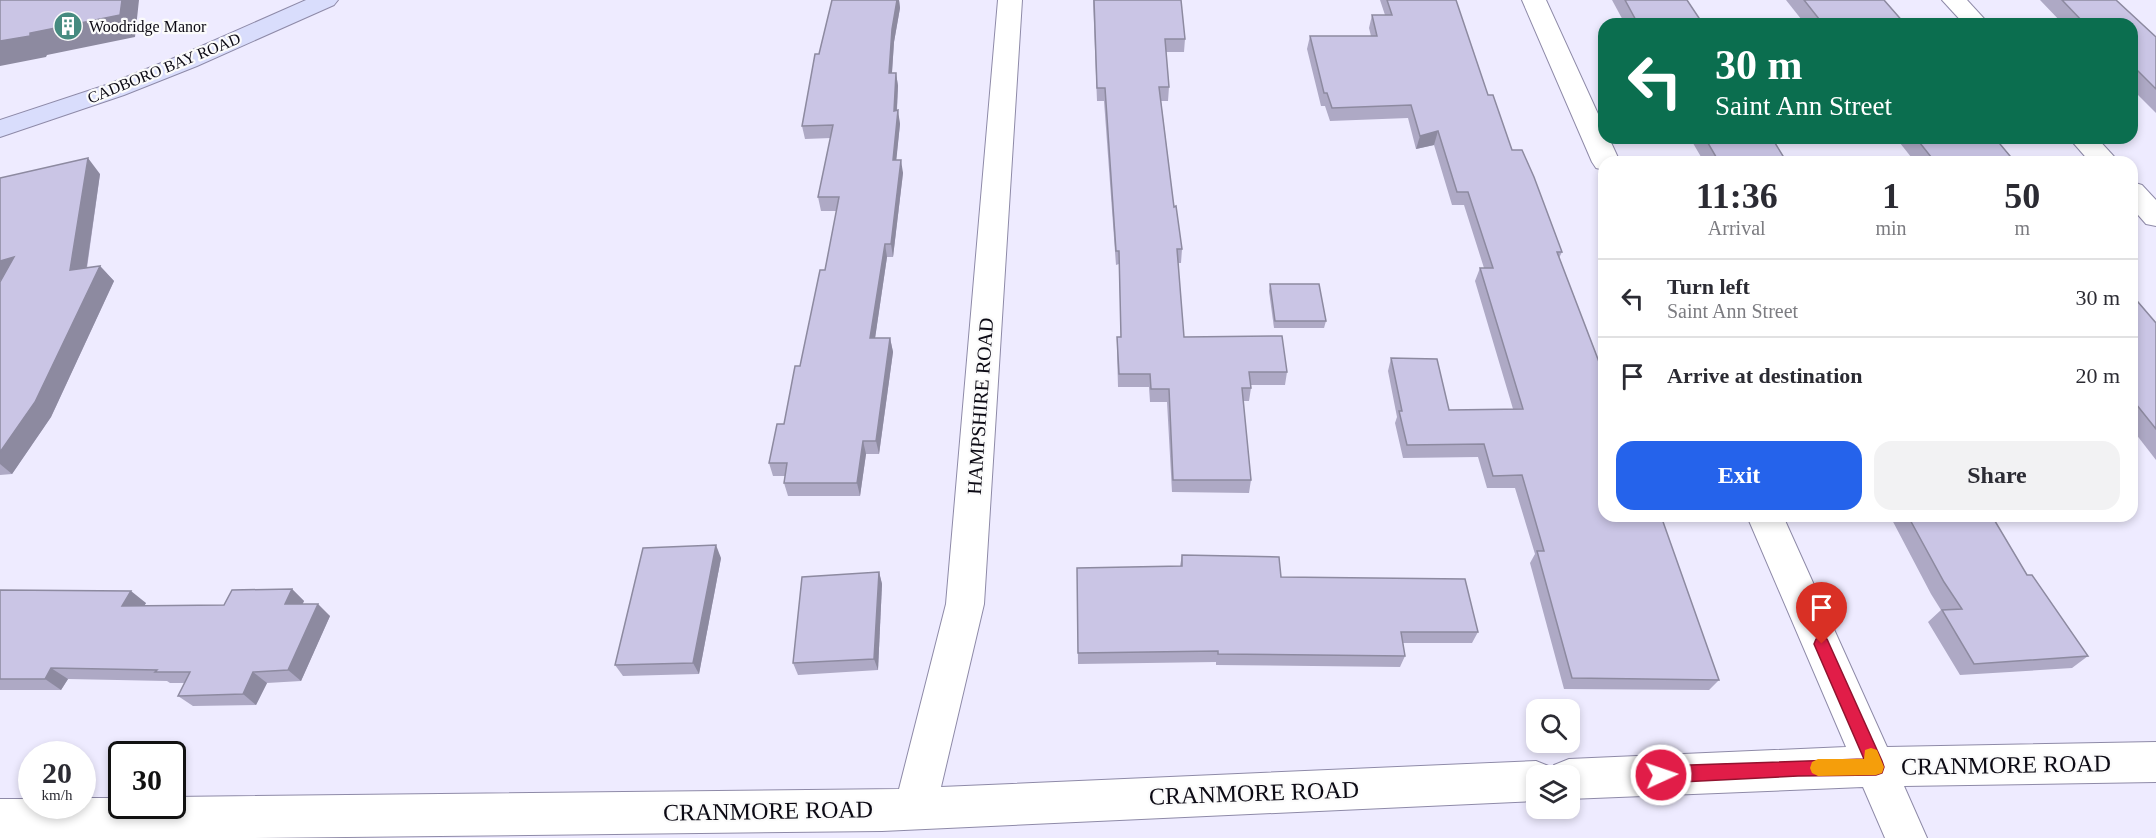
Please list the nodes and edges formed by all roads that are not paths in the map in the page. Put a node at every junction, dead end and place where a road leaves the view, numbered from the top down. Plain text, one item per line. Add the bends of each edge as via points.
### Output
1 (326, 0) edge
2 (1010, 0) edge
3 (1534, 0) edge
4 (1954, 0) edge
5 (1971, 18) edge
6 (0, 129) edge
7 (1598, 144) edge
8 (2088, 144) edge
9 (2099, 156) edge
10 (2138, 198) edge
11 (2156, 217) edge
12 (1767, 522) edge
13 (2156, 762) edge
14 (1876, 767) junction
15 (1580, 778) edge
16 (1526, 782) edge
17 (892, 818) edge
18 (0, 820) edge
19 (1906, 838) edge

1 - 6 main road, CADBORO BAY ROAD via 115,90
2 - 17 street, HAMPSHIRE ROAD via 965,604
3 - 7 street
4 - 5 street
8 - 9 street
10 - 11 street
12 - 14 street
13 - 14 street, CRANMORE ROAD
14 - 15 street, CRANMORE ROAD
14 - 19 street
16 - 17 street, CRANMORE ROAD
17 - 18 street, CRANMORE ROAD

